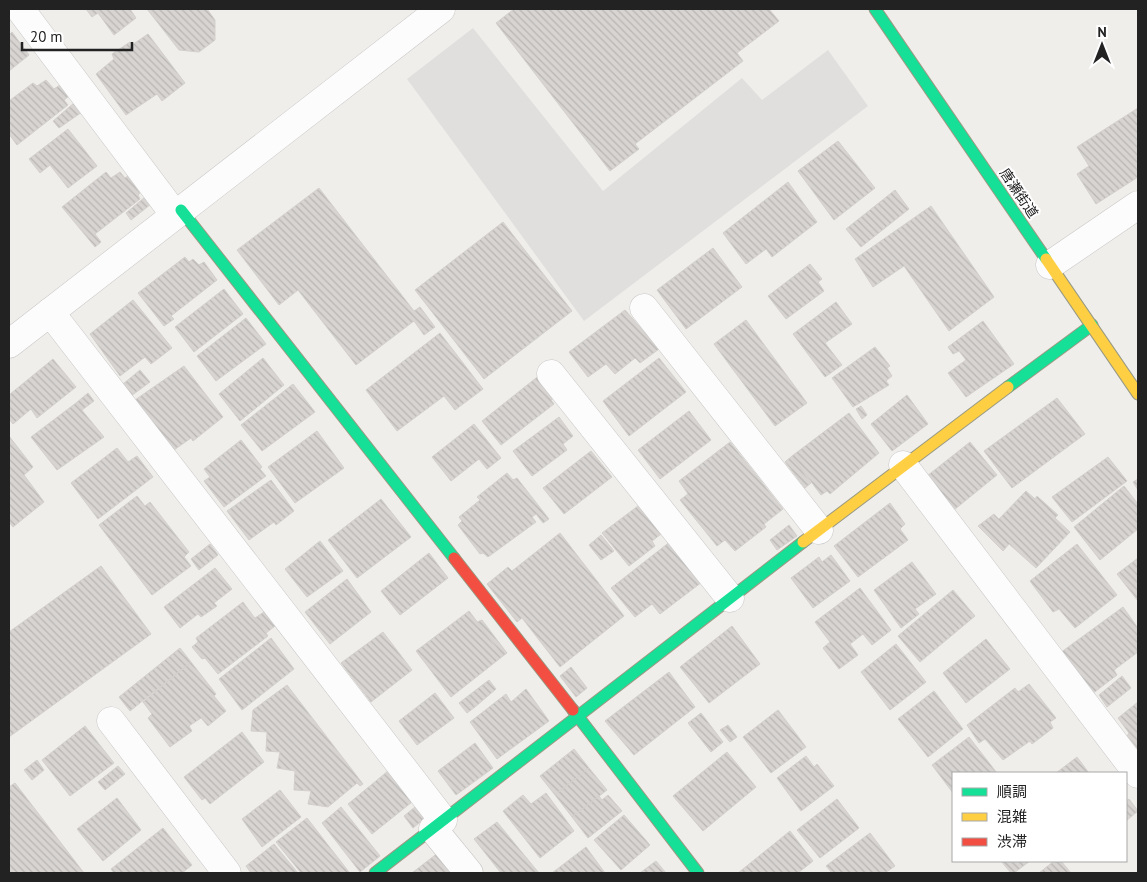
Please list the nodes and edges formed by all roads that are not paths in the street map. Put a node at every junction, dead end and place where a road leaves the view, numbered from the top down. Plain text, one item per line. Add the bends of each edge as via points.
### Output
1 (20, 9) edge
2 (440, 9) edge
3 (874, 9) edge
4 (1138, 205) edge
5 (178, 213) junction
6 (1050, 265) junction
7 (644, 308) dead end
8 (50, 312) junction
9 (1092, 326) junction
10 (9, 344) edge
11 (551, 374) dead end
12 (1138, 394) edge
13 (904, 465) junction
14 (819, 530) junction
15 (730, 598) junction
16 (578, 716) junction
17 (111, 721) dead end
18 (1138, 774) edge
19 (438, 825) junction
20 (227, 873) edge
21 (375, 873) edge
22 (469, 873) edge
23 (698, 873) edge

1 - 5 street
2 - 5 street
3 - 6 street, 唐瀬街道
4 - 6 street
5 - 8 street
5 - 16 street
6 - 9 street, 唐瀬街道
7 - 14 street
8 - 10 street
8 - 19 street
9 - 12 street, 唐瀬街道
9 - 13 street
11 - 15 street
13 - 14 street
13 - 18 street
14 - 15 street
15 - 16 street
16 - 19 street
16 - 23 street
17 - 20 street
19 - 21 street
19 - 22 street

